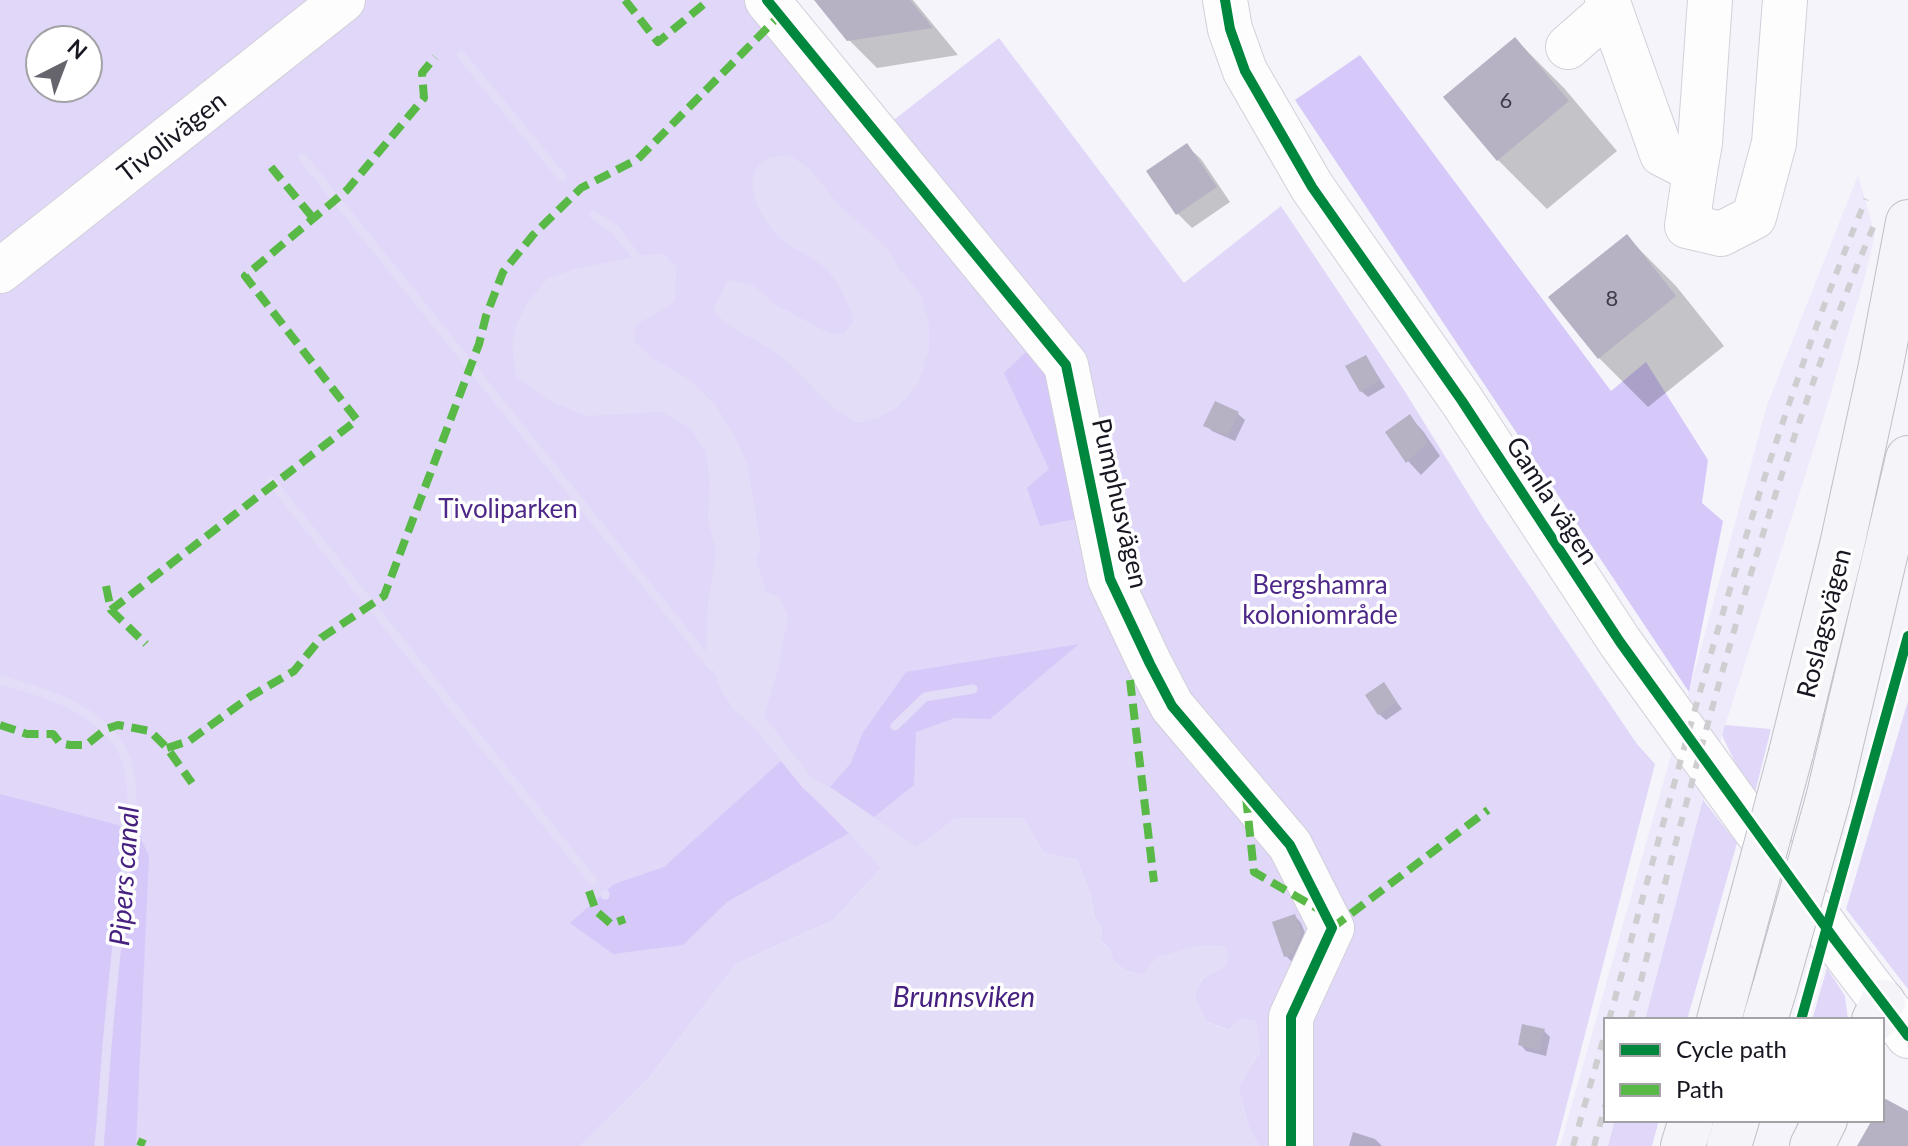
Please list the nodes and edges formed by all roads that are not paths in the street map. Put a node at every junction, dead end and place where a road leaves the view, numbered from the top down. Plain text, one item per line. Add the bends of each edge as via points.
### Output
1 (343, 0) edge
2 (767, 0) edge
3 (1225, 0) edge
4 (1710, 0) edge
5 (1785, 0) edge
6 (1608, 5) edge
7 (1568, 47) dead end
8 (1695, 171) junction
9 (1908, 222) edge
10 (0, 271) edge
11 (1908, 458) edge
12 (1770, 1004) edge
13 (1878, 1011) edge
14 (1720, 1018) edge
15 (1908, 1036) edge
16 (1690, 1122) edge
17 (1736, 1122) edge
18 (1824, 1122) edge
19 (1291, 1146) edge
20 (1683, 1146) edge
21 (1729, 1146) edge
22 (1812, 1146) edge

1 - 10 street, Tivolivägen
2 - 19 street, Pumphusvägen via 1066,365 1110,579 1134,630 1172,706 1290,845 1332,928 1291,1017
3 - 13 street, Gamla vägen via 1245,71 1312,187 1462,401 1620,642 1835,940
4 - 8 street
5 - 8 street via 1774,143 1754,217 1721,234 1687,226
6 - 7 street
6 - 8 street via 1662,154
9 - 14 main road, Roslagsvägen, bridge via 1842,545
11 - 12 main road, Roslagsvägen, bridge via 1828,799
13 - 15 street, Gamla vägen
16 - 20 main road
17 - 21 main road
18 - 22 main road

